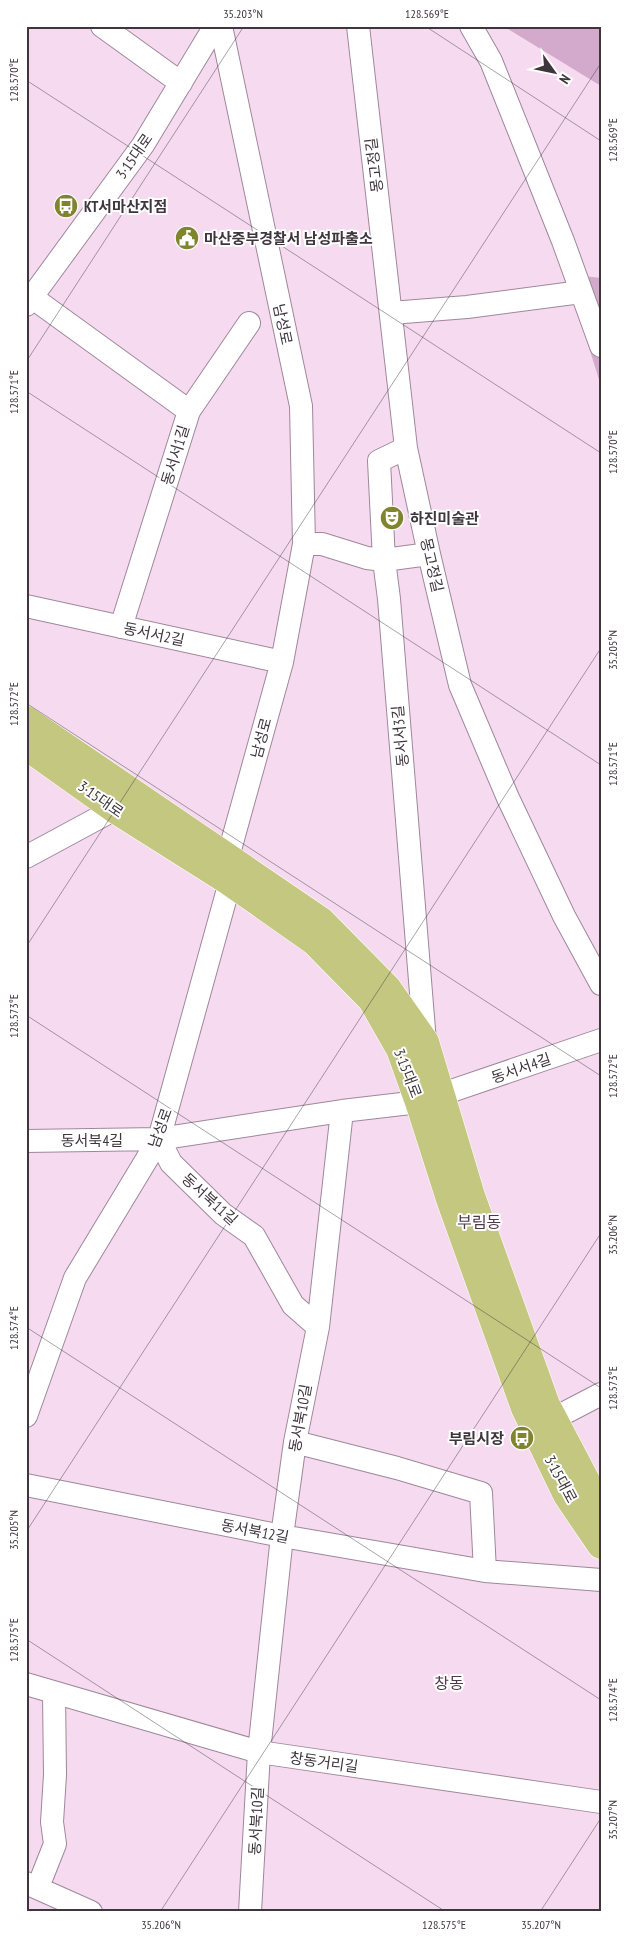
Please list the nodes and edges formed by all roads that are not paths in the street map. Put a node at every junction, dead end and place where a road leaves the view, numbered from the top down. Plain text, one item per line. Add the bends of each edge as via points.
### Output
1 (102, 26) edge
2 (215, 26) edge
3 (221, 26) edge
4 (358, 26) edge
5 (471, 26) edge
6 (181, 83) junction
7 (581, 292) junction
8 (28, 299) edge
9 (391, 312) junction
10 (249, 323) dead end
11 (601, 346) edge
12 (189, 411) junction
13 (406, 448) junction
14 (304, 544) junction
15 (429, 554) junction
16 (384, 560) junction
17 (26, 606) edge
18 (121, 626) junction
19 (282, 662) junction
20 (26, 720) edge
21 (26, 746) edge
22 (126, 802) junction
23 (26, 857) edge
24 (229, 870) junction
25 (601, 984) edge
26 (601, 1040) edge
27 (425, 1042) junction
28 (431, 1099) junction
29 (342, 1111) junction
30 (159, 1139) junction
31 (26, 1140) edge
32 (318, 1327) junction
33 (601, 1394) edge
34 (26, 1416) edge
35 (553, 1419) junction
36 (295, 1442) junction
37 (26, 1485) edge
38 (601, 1503) edge
39 (282, 1536) junction
40 (601, 1545) edge
41 (485, 1570) junction
42 (601, 1580) edge
43 (26, 1684) edge
44 (54, 1693) junction
45 (259, 1752) junction
46 (601, 1802) edge
47 (32, 1885) edge
48 (91, 1912) edge
49 (250, 1912) edge

1 - 6 street
2 - 6 street, 3·15대로
3 - 14 street, 남성로 via 301,406
4 - 9 street, 몽고정길
5 - 7 street via 491,61
6 - 8 street, 3·15대로 via 143,145
7 - 9 street via 467,307
7 - 11 street
8 - 12 street, 동서서1길
9 - 13 street, 몽고정길
10 - 12 street
12 - 18 street, 동서서1길
13 - 15 street, 몽고정길
13 - 16 street, 동서서3길 via 379,461
14 - 16 street via 322,544
14 - 19 street, 남성로
15 - 16 street
15 - 25 street, 몽고정길 via 460,685 508,798
16 - 27 street, 동서서3길
17 - 18 street, 동서서2길
18 - 19 street, 동서서2길
19 - 24 street, 남성로
20 - 22 main road, 3·15대로
21 - 22 main road, 3·15대로
22 - 23 street
22 - 24 main road, 3·15대로
24 - 27 main road, 3·15대로 via 321,921 387,988
24 - 28 main road, 3·15대로 via 314,941 372,1000
24 - 30 street, 남성로
26 - 28 street, 동서서4길
27 - 28 main road, 3·15대로
28 - 29 street, 동서서4길
28 - 35 main road, 3·15대로 via 471,1196
28 - 40 main road, 3·15대로 via 450,1200 525,1408 567,1495
29 - 30 street
29 - 32 street, 동서북10길
30 - 31 street, 동서북4길
30 - 32 street, 동서북11길 via 171,1164 223,1214 254,1236 293,1305
30 - 34 street, 남성로 via 76,1278
32 - 36 street, 동서북10길
33 - 35 street
35 - 38 main road, 3·15대로 via 587,1484
36 - 39 street, 동서북10길
36 - 41 street via 481,1493
37 - 39 street, 동서북12길
39 - 41 street, 동서북12길
39 - 45 street, 동서북10길
41 - 42 street, 동서북12길
43 - 44 street, 창동거리길
44 - 45 street, 창동거리길
44 - 47 street via 52,1822 55,1844
45 - 46 street, 창동거리길
45 - 49 street, 동서북10길
47 - 48 street

